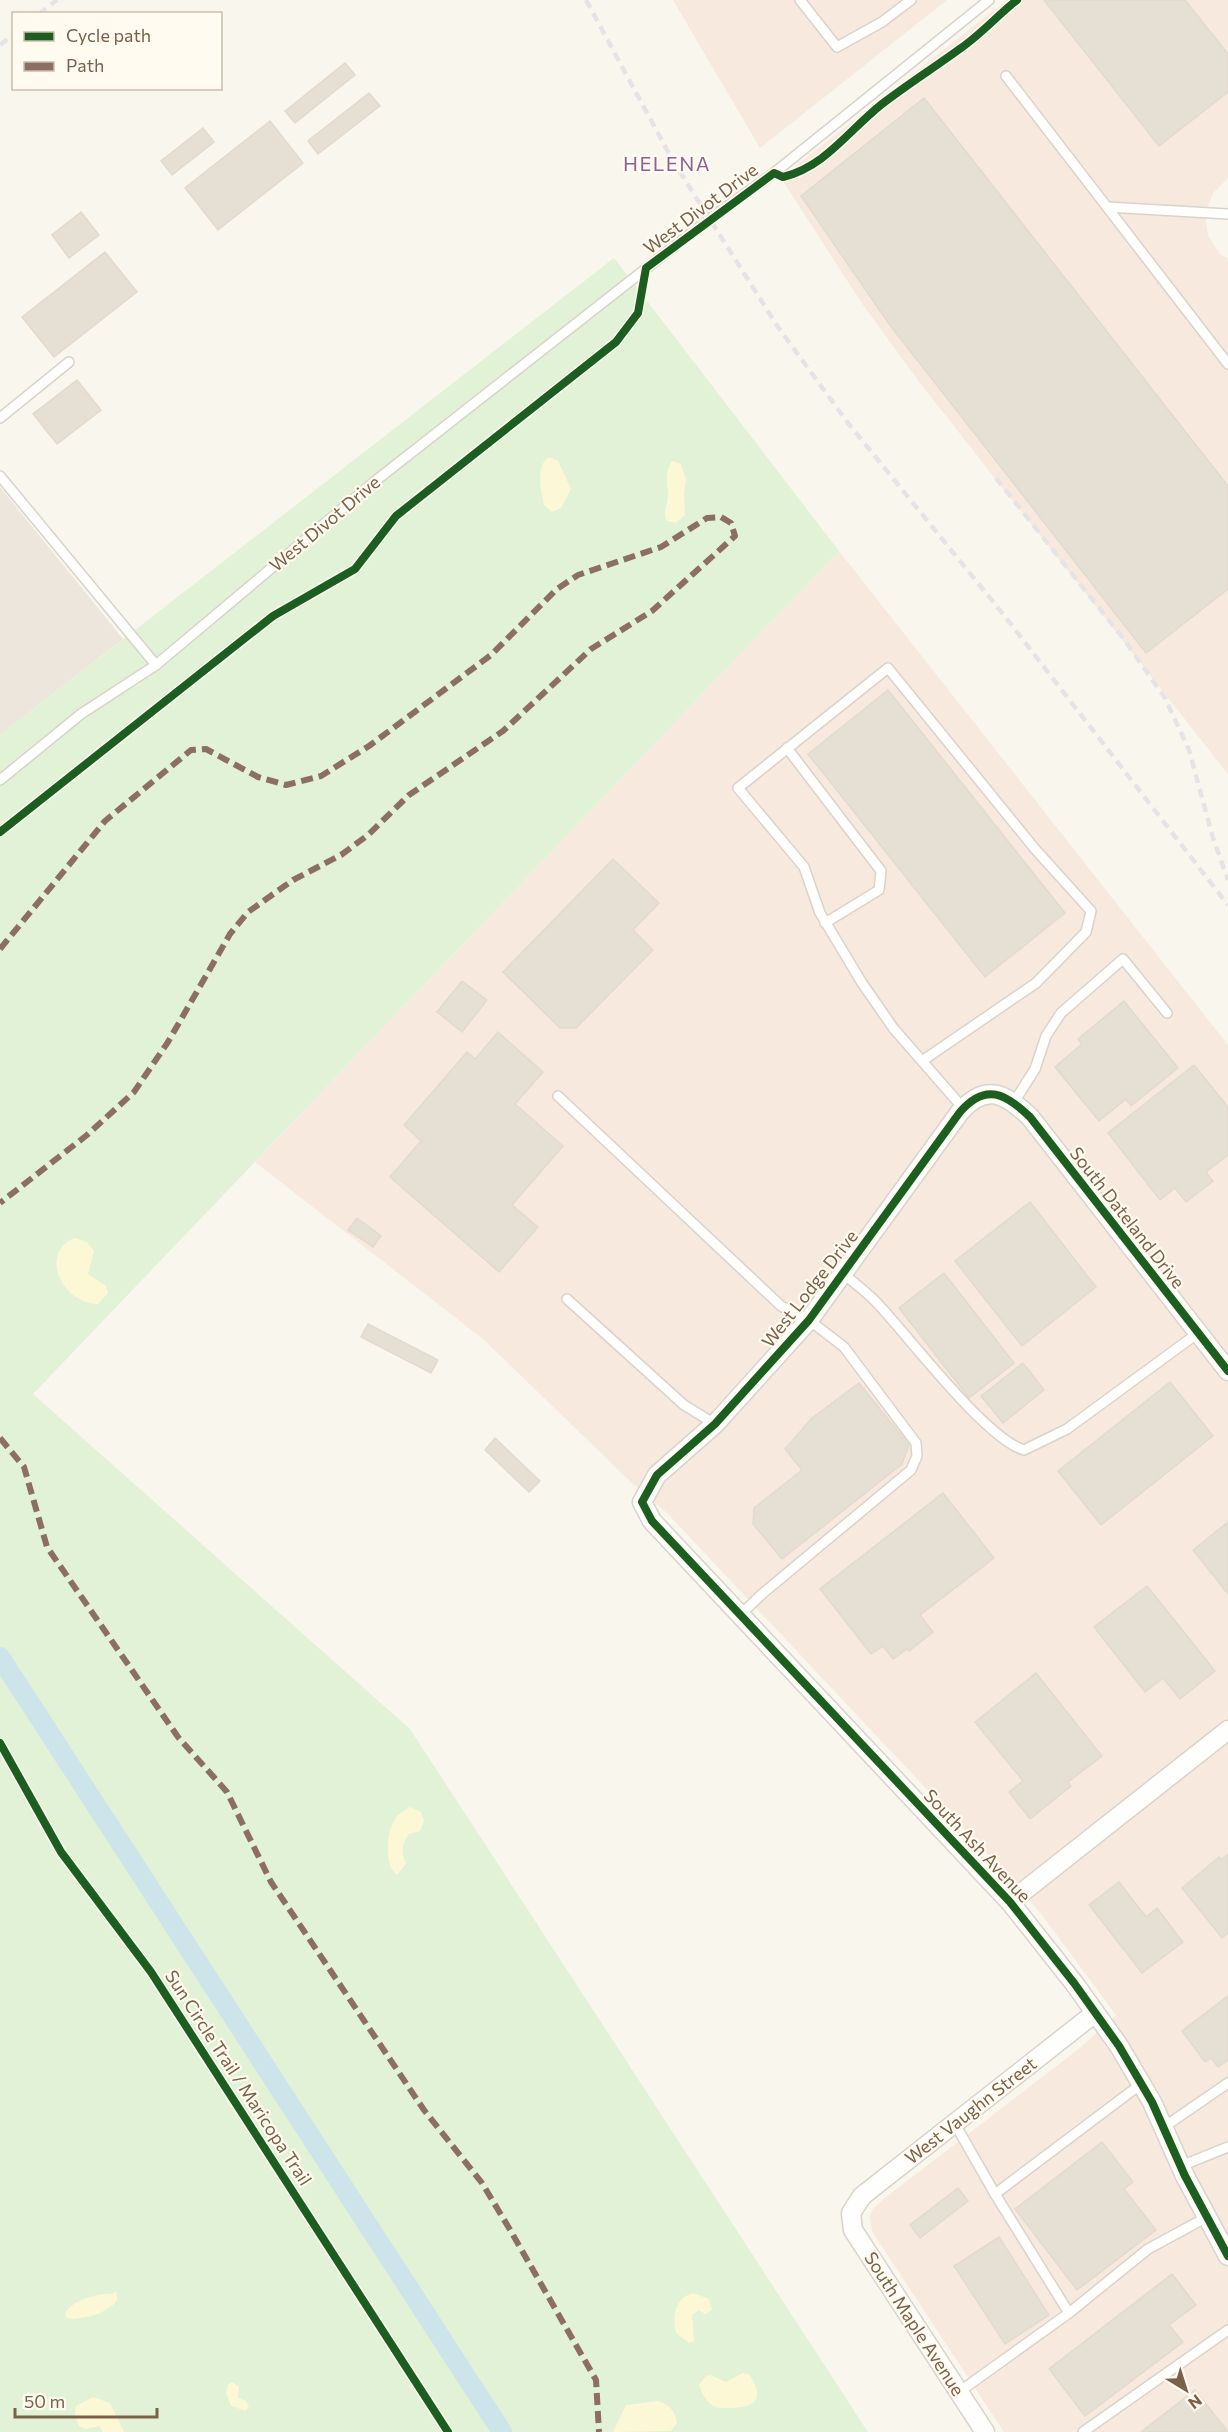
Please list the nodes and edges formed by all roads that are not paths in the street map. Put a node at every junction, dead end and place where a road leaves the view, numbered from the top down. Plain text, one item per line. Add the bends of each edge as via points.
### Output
1 (800, 0) edge
2 (911, 0) edge
3 (989, 0) edge
4 (1006, 76) dead end
5 (1107, 207) junction
6 (1228, 213) edge
7 (69, 362) dead end
8 (1228, 364) edge
9 (0, 418) edge
10 (0, 476) edge
11 (156, 666) junction
12 (787, 748) junction
13 (0, 780) edge
14 (825, 923) junction
15 (1167, 1013) dead end
16 (922, 1061) junction
17 (995, 1093) joint
18 (558, 1096) dead end
19 (1014, 1102) junction
20 (963, 1108) junction
21 (844, 1274) junction
22 (567, 1299) dead end
23 (809, 1320) junction
24 (1198, 1333) junction
25 (1228, 1371) edge
26 (715, 1424) junction
27 (642, 1502) joint
28 (740, 1616) junction
29 (1228, 1730) edge
30 (1010, 1902) junction
31 (1095, 2013) junction
32 (1228, 2083) edge
33 (1141, 2084) junction
34 (955, 2124) junction
35 (1164, 2127) junction
36 (1228, 2146) edge
37 (1181, 2166) junction
38 (995, 2194) junction
39 (851, 2213) joint
40 (1207, 2217) junction
41 (1228, 2256) edge
42 (1069, 2313) junction
43 (1228, 2330) edge
44 (959, 2392) junction
45 (985, 2432) edge
46 (1083, 2432) edge

1 - 2 lane via 837,47 882,22
3 - 11 lane, West Divot Drive via 774,173 708,220 375,482
4 - 5 lane
5 - 6 lane
5 - 8 lane
7 - 9 lane
10 - 11 lane
11 - 13 lane, West Divot Drive via 81,714
12 - 14 lane via 738,788 804,867
12 - 14 lane via 881,871 879,890
12 - 16 lane via 888,668 1035,849 1091,911 1086,932 1036,983
14 - 16 lane via 881,1011
15 - 19 lane via 1123,959 1061,1013 1046,1036 1035,1069
16 - 20 lane
17 - 19 street, South Dateland Drive
17 - 20 street, West Lodge Drive via 973,1098
18 - 23 lane via 781,1306
19 - 24 street, South Dateland Drive via 1030,1117
20 - 21 street, West Lodge Drive
21 - 23 street, West Lodge Drive
21 - 24 lane via 876,1302 981,1420 1012,1446 1024,1450 1067,1429
22 - 26 lane via 684,1405
23 - 26 street, West Lodge Drive
23 - 28 lane via 844,1347 916,1443 917,1456 911,1470
24 - 25 street, South Dateland Drive
26 - 27 street, West Lodge Drive via 657,1475
27 - 28 street, South Ash Avenue via 652,1521
28 - 30 street, South Ash Avenue
29 - 30 street
30 - 31 street, South Ash Avenue
31 - 33 street, South Ash Avenue
31 - 34 street, West Vaughn Street
32 - 35 lane
33 - 35 street, South Ash Avenue
33 - 38 lane
34 - 38 lane
34 - 39 street, West Vaughn Street via 862,2196
35 - 37 street, South Ash Avenue
36 - 37 lane
37 - 40 street, South Ash Avenue
38 - 42 lane
39 - 44 street, South Maple Avenue via 853,2230
40 - 41 street, South Ash Avenue
40 - 42 lane via 1148,2249
42 - 44 lane
43 - 46 lane
44 - 45 street, South Maple Avenue

